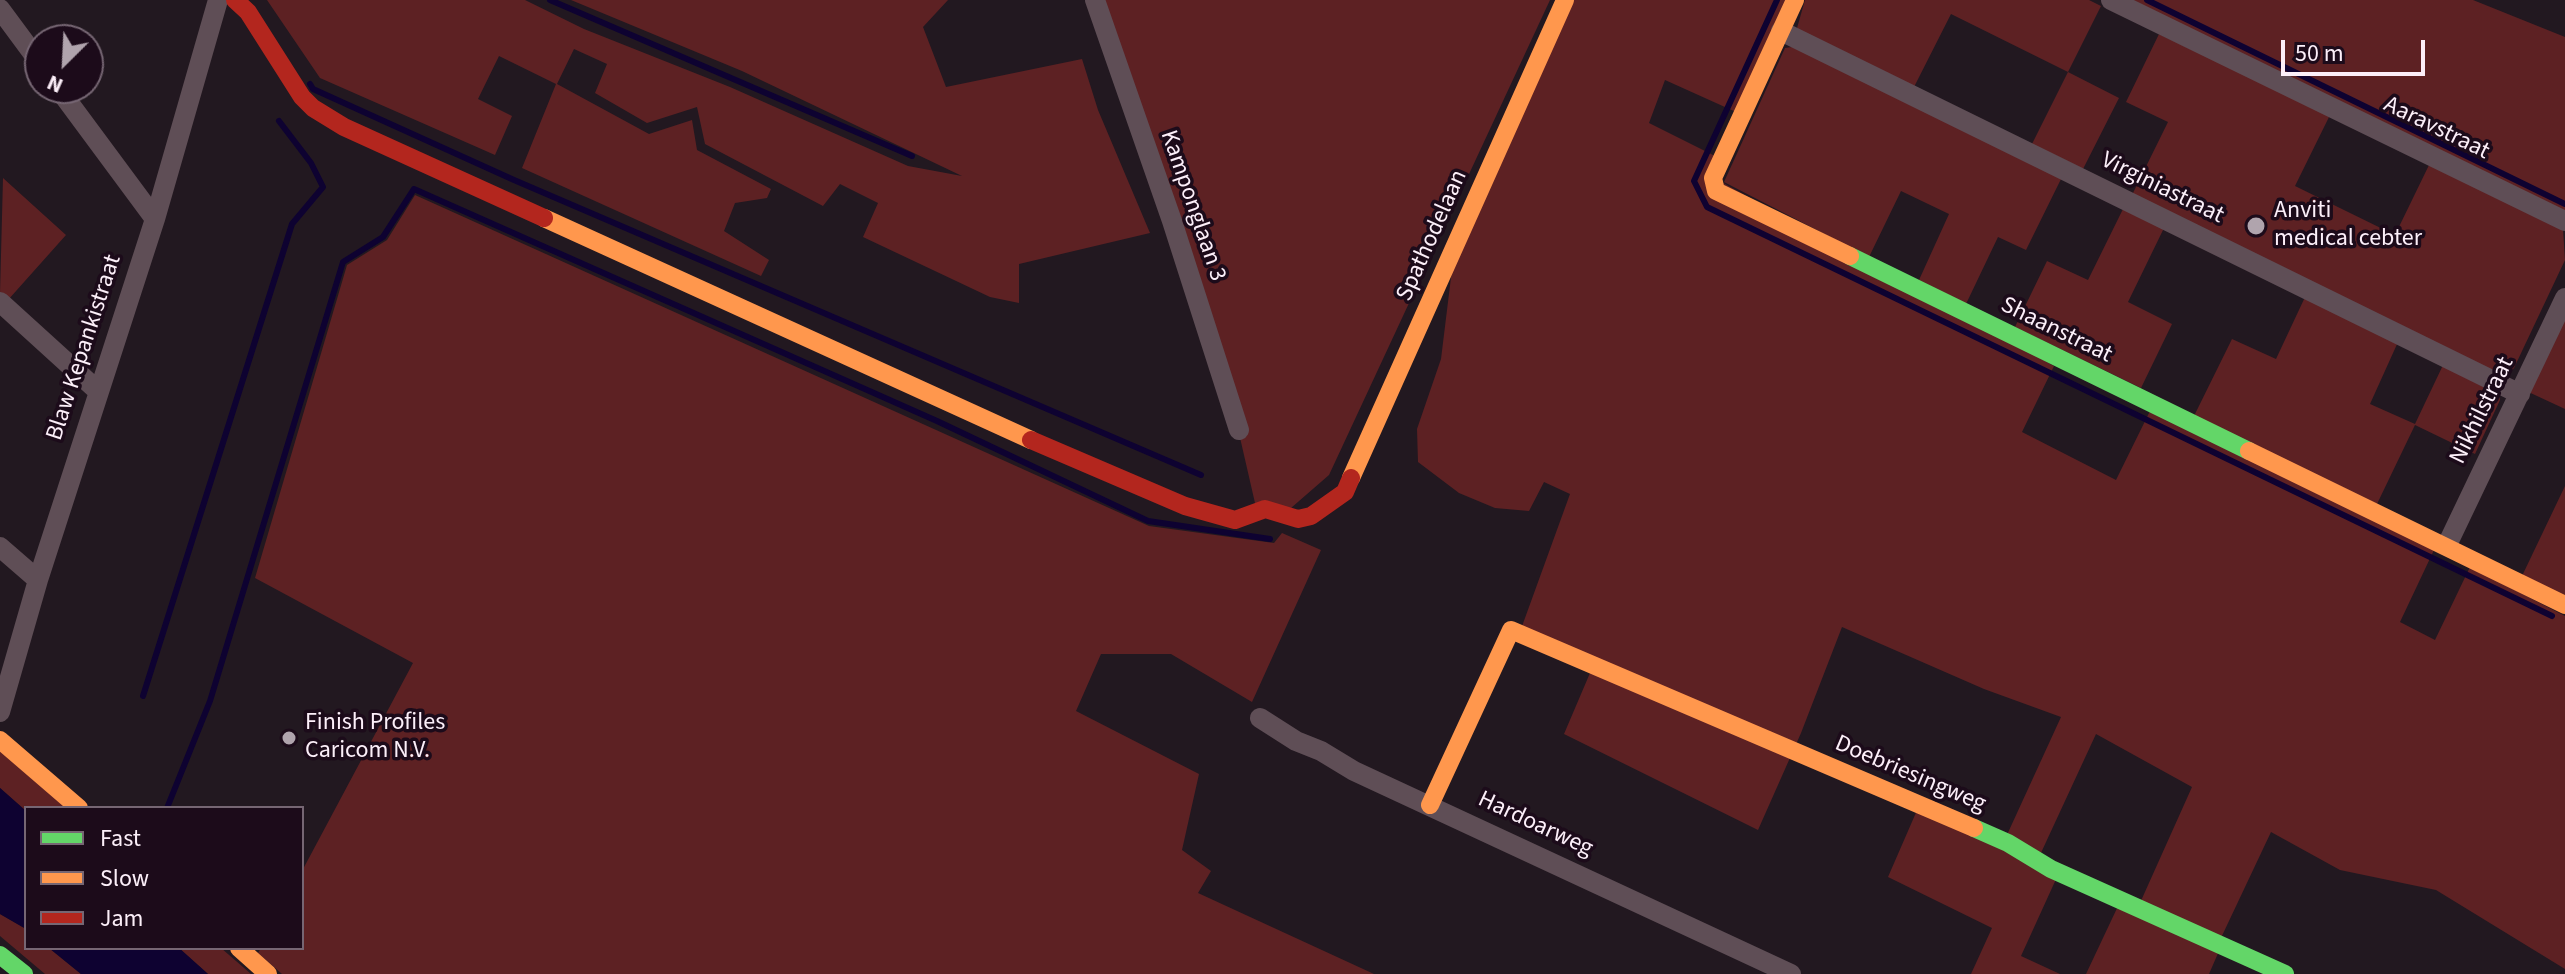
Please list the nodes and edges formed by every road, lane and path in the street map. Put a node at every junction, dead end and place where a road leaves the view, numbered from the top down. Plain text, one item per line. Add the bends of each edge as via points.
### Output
1 (218, 0) edge
2 (235, 0) edge
3 (1095, 0) edge
4 (1565, 0) edge
5 (1795, 0) edge
6 (2111, 0) edge
7 (0, 9) edge
8 (1781, 31) junction
9 (24, 41) edge
10 (70, 104) edge
11 (155, 219) junction
12 (2565, 221) edge
13 (2565, 298) edge
14 (0, 302) edge
15 (98, 391) junction
16 (2520, 394) junction
17 (1239, 430) dead end
18 (2447, 545) junction
19 (0, 547) edge
20 (38, 580) junction
21 (2565, 605) edge
22 (0, 712) edge
23 (1260, 718) dead end
24 (0, 740) edge
25 (1430, 805) junction
26 (77, 806) edge
27 (241, 950) edge
28 (0, 955) edge
29 (24, 974) edge
30 (268, 974) edge
31 (1791, 974) edge
32 (2285, 974) edge

1 - 11 street, Blaw Kepankistraat
2 - 4 street, Spathodelaan via 302,97 344,127 1062,454 1185,506 1235,520 1265,509 1298,519 1311,516 1345,492
3 - 17 street, Kamponglaan 3
5 - 8 street, Shaanstraat
6 - 12 street, Aaravstraat
7 - 9 street
8 - 16 street, Virginiastraat
8 - 18 street, Shaanstraat via 1713,178 1716,191
10 - 11 street
11 - 15 street, Blaw Kepankistraat
13 - 16 street, Nikhilstraat
14 - 15 street
15 - 20 street, Blaw Kepankistraat
16 - 18 street, Nikhilstraat
18 - 21 street, Shaanstraat
19 - 20 street
20 - 22 street, Blaw Kepankistraat
23 - 25 street, Hardoarweg via 1296,741
24 - 26 street
25 - 31 street, Hardoarweg
25 - 32 street, Doebriesingweg via 1511,630 2008,843 2051,869
27 - 30 street
28 - 29 street

